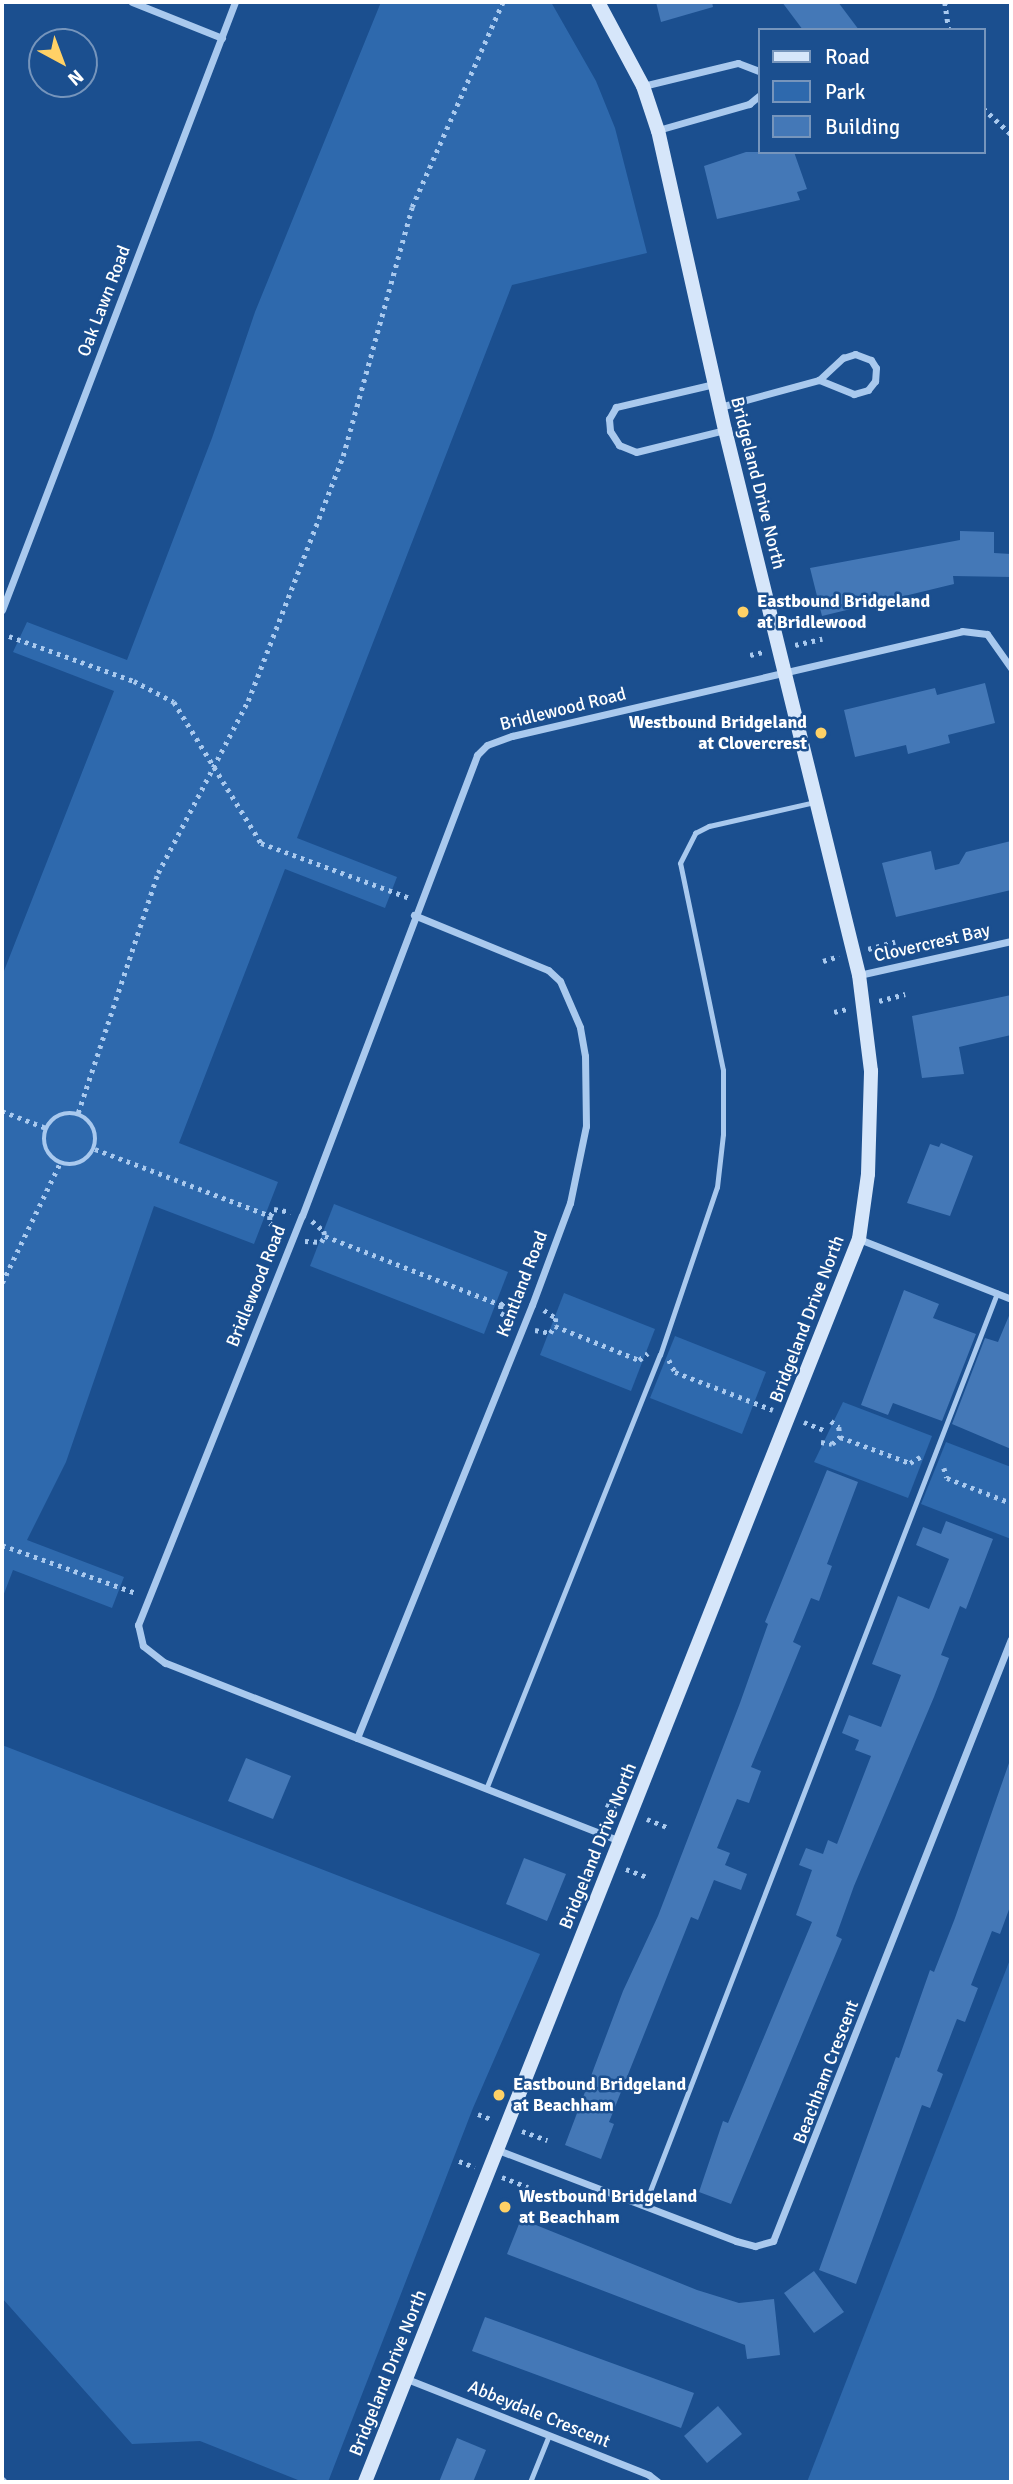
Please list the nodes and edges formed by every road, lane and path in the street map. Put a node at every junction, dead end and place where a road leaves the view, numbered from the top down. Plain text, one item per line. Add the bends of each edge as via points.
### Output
1 (132, 2) edge
2 (235, 2) edge
3 (503, 2) edge
4 (598, 2) edge
5 (945, 2) edge
6 (949, 28) edge
7 (222, 37) junction
8 (758, 71) edge
9 (643, 86) junction
10 (758, 97) edge
11 (985, 110) edge
12 (658, 131) junction
13 (1011, 134) edge
14 (819, 380) junction
15 (714, 384) junction
16 (720, 407) junction
17 (724, 430) junction
18 (2, 610) edge
19 (9, 636) dead end
20 (1011, 668) edge
21 (785, 672) junction
22 (211, 766) junction
23 (818, 801) junction
24 (419, 902) junction
25 (414, 915) junction
26 (1011, 941) edge
27 (859, 975) junction
28 (2, 1111) edge
29 (78, 1113) junction
30 (46, 1128) junction
31 (95, 1149) junction
32 (60, 1163) junction
33 (302, 1216) junction
34 (859, 1239) junction
35 (2, 1283) edge
36 (997, 1293) junction
37 (1011, 1299) edge
38 (532, 1305) junction
39 (660, 1355) junction
40 (790, 1416) junction
41 (831, 1421) dead end
42 (826, 1431) dead end
43 (839, 1437) junction
44 (821, 1442) dead end
45 (932, 1460) junction
46 (1011, 1503) edge
47 (2, 1545) edge
48 (149, 1598) junction
49 (1011, 1639) edge
50 (357, 1738) junction
51 (486, 1789) junction
52 (620, 1841) junction
53 (498, 2150) junction
54 (645, 2204) junction
55 (407, 2379) junction
56 (549, 2435) junction
57 (365, 2482) edge
58 (530, 2482) edge
59 (658, 2482) edge

1 - 7 street
2 - 7 street, Oak Lawn Road
3 - 22 path via 412,207 338,469 248,701
4 - 9 street, Bridgeland Drive North
5 - 6 path
7 - 18 street, Oak Lawn Road
8 - 9 street via 738,63
9 - 12 street, Bridgeland Drive North
10 - 12 street via 749,104
11 - 13 path
12 - 15 street, Bridgeland Drive North
14 - 14 street via 854,394 875,382 876,368 871,360 855,354 843,358
14 - 16 street
15 - 16 street, Bridgeland Drive North
15 - 17 street via 616,407 609,419 610,431 619,445 636,452
16 - 17 street, Bridgeland Drive North
17 - 21 street, Bridgeland Drive North
19 - 22 path via 134,681 174,702
20 - 21 street via 987,634 962,631
21 - 23 street, Bridgeland Drive North
21 - 24 street, Bridlewood Road via 487,745 470,769
22 - 24 path via 261,843
22 - 29 path via 158,873
23 - 27 street, Bridgeland Drive North
23 - 39 lane via 709,826 695,833 680,863 717,1026 723,1070 723,1134 706,1225
24 - 25 street, Bridlewood Road
25 - 33 street, Bridlewood Road
25 - 38 street, Kentland Road via 548,970 560,981 580,1027 588,1092 586,1126 570,1203
26 - 27 street, Clovercrest Bay
27 - 34 street, Bridgeland Drive North via 871,1071 868,1174
28 - 30 path
29 - 30 path via 56,1116
29 - 31 path via 92,1123
30 - 32 path via 44,1145
31 - 32 path via 77,1165
31 - 33 path via 270,1216 274,1209
32 - 35 path
33 - 38 path via 320,1226 325,1236 488,1300 501,1305 514,1299
33 - 48 street, Bridlewood Road
34 - 36 street
34 - 40 street, Bridgeland Drive North
36 - 37 street
36 - 45 lane
38 - 39 path via 550,1312 555,1326 639,1360 644,1353
38 - 50 street, Kentland Road
39 - 40 path via 674,1364 675,1373
39 - 51 lane
40 - 42 path
40 - 52 street, Bridgeland Drive North
41 - 43 path via 839,1427
43 - 44 path via 832,1444
43 - 45 path via 910,1463 915,1457
45 - 46 path via 946,1470 947,1478
45 - 54 lane
47 - 48 path
48 - 50 street, Bridlewood Road via 138,1625 144,1646 165,1663
49 - 54 street, Beachham Crescent via 773,2241 755,2246 736,2241
50 - 51 street, Bridlewood Road
51 - 52 street, Bridlewood Road
52 - 53 street, Bridgeland Drive North
53 - 54 street, Beachham Crescent
53 - 55 street, Bridgeland Drive North
55 - 56 street, Abbeydale Crescent
55 - 57 street, Bridgeland Drive North
56 - 58 lane
56 - 59 street, Abbeydale Crescent

